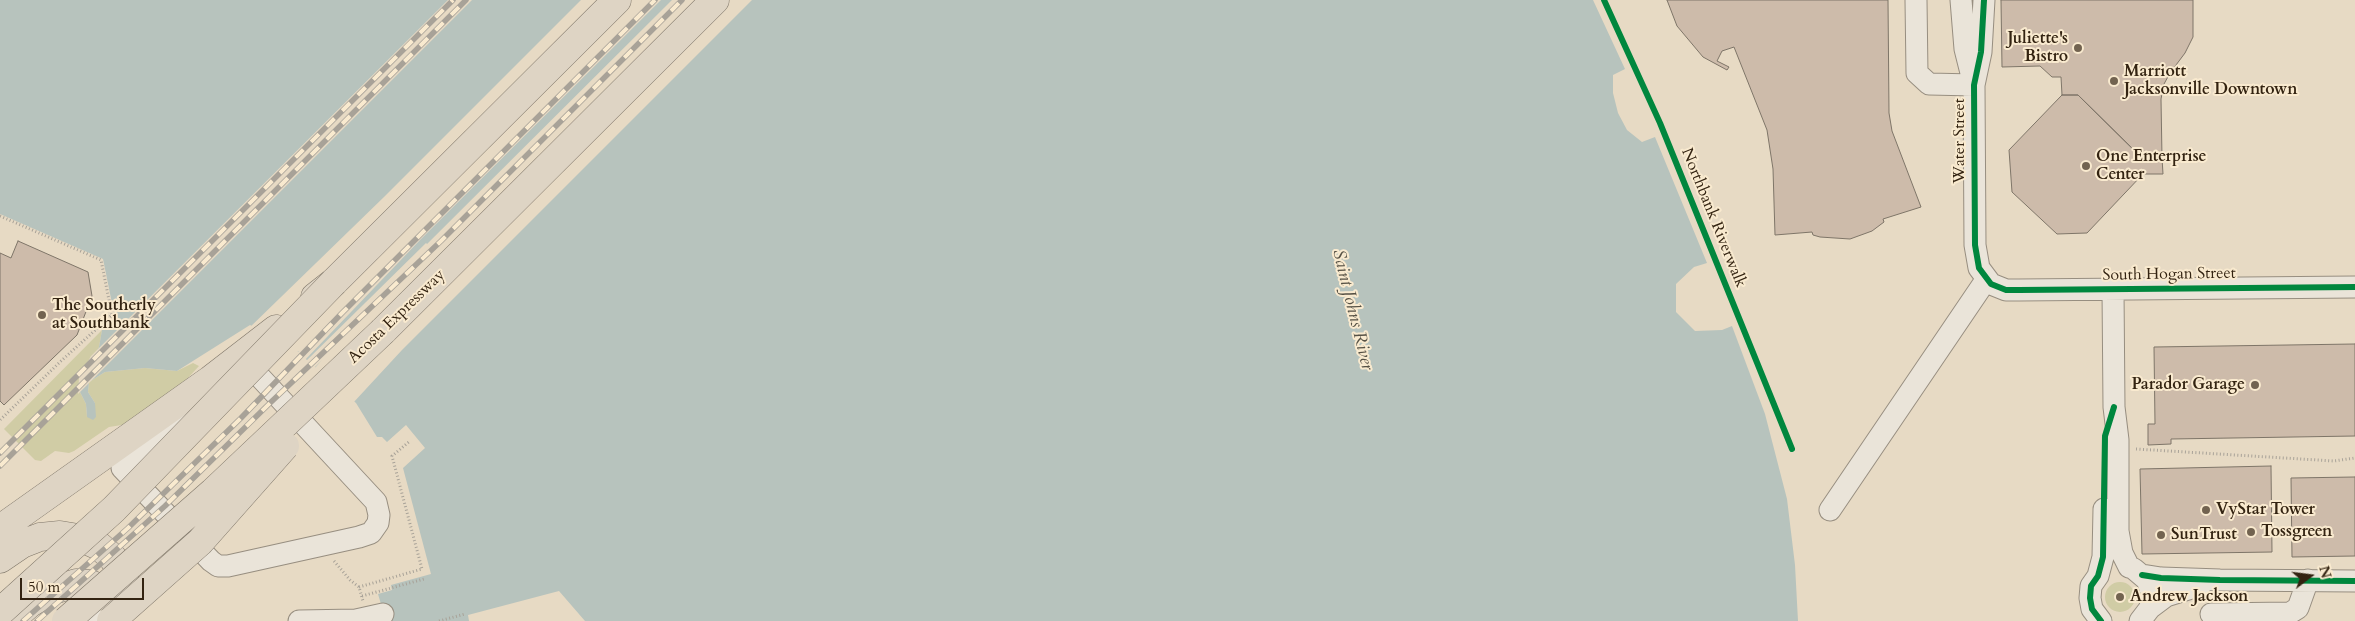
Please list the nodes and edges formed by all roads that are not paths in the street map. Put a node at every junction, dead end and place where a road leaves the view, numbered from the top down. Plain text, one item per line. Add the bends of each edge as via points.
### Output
1 (617, 0) edge
2 (715, 0) edge
3 (1916, 0) edge
4 (1961, 0) edge
5 (1984, 0) edge
6 (1974, 85) junction
7 (1986, 280) junction
8 (334, 282) junction
9 (2355, 287) edge
10 (2114, 290) junction
11 (383, 331) junction
12 (2114, 407) junction
13 (1830, 510) dead end
14 (0, 530) edge
15 (189, 538) junction
16 (0, 559) edge
17 (2136, 571) junction
18 (2098, 576) junction
19 (2220, 580) junction
20 (2308, 580) junction
21 (2355, 580) edge
22 (119, 609) edge
23 (0, 612) edge
24 (2211, 614) dead end
25 (2145, 615) edge
26 (376, 616) road end
27 (2100, 620) edge
28 (10, 621) edge
29 (66, 621) edge
30 (89, 621) edge
31 (299, 621) edge

1 - 8 highway
2 - 11 highway, Acosta Expressway
3 - 6 street via 1917,73 1929,84
4 - 6 street, Water Street via 1965,49
5 - 6 street, Water Street via 1983,36
6 - 7 street, Water Street via 1976,254
7 - 10 street, South Hogan Street via 2006,290
7 - 13 street
8 - 14 highway, bridge via 240,357
8 - 23 highway, bridge via 114,508
9 - 10 street, South Hogan Street
10 - 12 street
11 - 22 highway, bridge via 214,527 165,574
11 - 29 highway, Acosta Expressway, bridge via 207,498
12 - 17 street via 2118,448 2118,531 2122,553
12 - 18 street via 2105,436 2103,548
15 - 15 street via 122,468 245,361 376,502 379,515 371,533 223,566 214,564
15 - 22 street
16 - 22 highway via 22,544 40,537 60,535 84,539 113,558 123,575
17 - 18 street via 2109,568
17 - 19 street via 2156,578
17 - 25 street via 2147,580 2152,594
18 - 27 street via 2091,586 2090,598 2092,610
19 - 20 street
19 - 25 street via 2166,596
20 - 21 street
20 - 24 street via 2298,608 2290,613
22 - 28 highway via 102,589 76,583 48,592
22 - 30 street
26 - 31 street via 356,620

